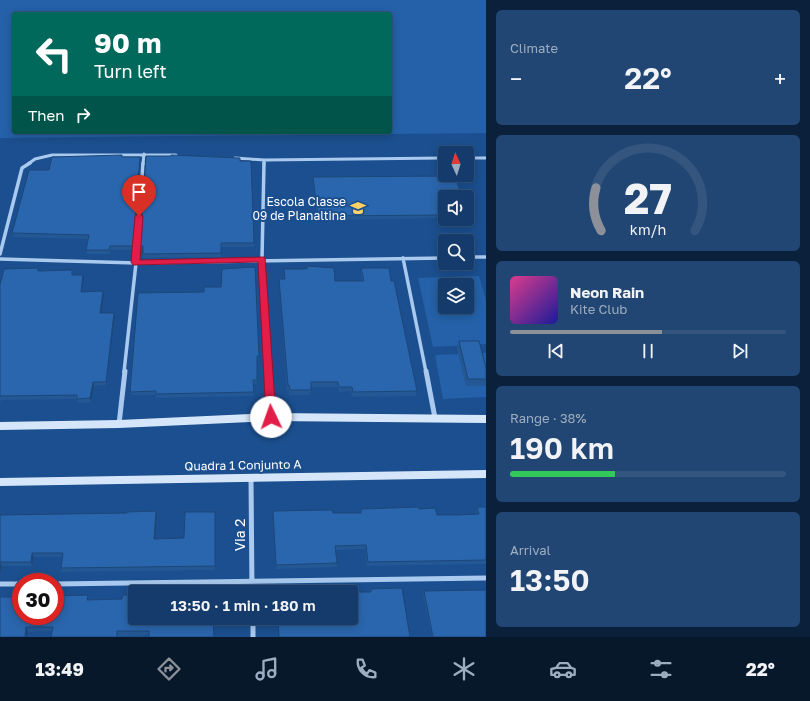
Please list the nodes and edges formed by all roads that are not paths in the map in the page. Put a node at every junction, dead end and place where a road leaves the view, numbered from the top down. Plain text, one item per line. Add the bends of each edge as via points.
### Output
1 (144, 154) junction
2 (184, 156) edge
3 (232, 158) edge
4 (438, 158) edge
5 (474, 158) edge
6 (486, 158) edge
7 (264, 160) junction
8 (0, 254) edge
9 (474, 257) edge
10 (486, 257) edge
11 (403, 258) junction
12 (438, 258) edge
13 (0, 259) edge
14 (262, 259) junction
15 (136, 262) junction
16 (271, 417) junction
17 (435, 418) junction
18 (486, 419) edge
19 (119, 424) junction
20 (0, 426) edge
21 (486, 474) edge
22 (251, 478) junction
23 (0, 482) edge
24 (486, 578) edge
25 (252, 582) junction
26 (0, 584) edge
27 (12, 584) edge
28 (64, 584) edge
29 (253, 625) edge
30 (253, 637) edge

1 - 2 street
1 - 8 street via 52,155 35,159 22,168
1 - 15 street
3 - 7 street
4 - 7 street
5 - 6 street
7 - 14 street
9 - 10 street
11 - 12 street
11 - 14 street
11 - 17 street
13 - 15 street
14 - 15 street
14 - 16 street
15 - 19 street
16 - 17 street
16 - 19 street
17 - 18 street
19 - 20 street
21 - 22 street, Quadra 1 Conjunto A
22 - 23 street, Quadra 1 Conjunto A
22 - 25 street, Via 2
24 - 25 street
25 - 28 street
26 - 27 street
29 - 30 street

